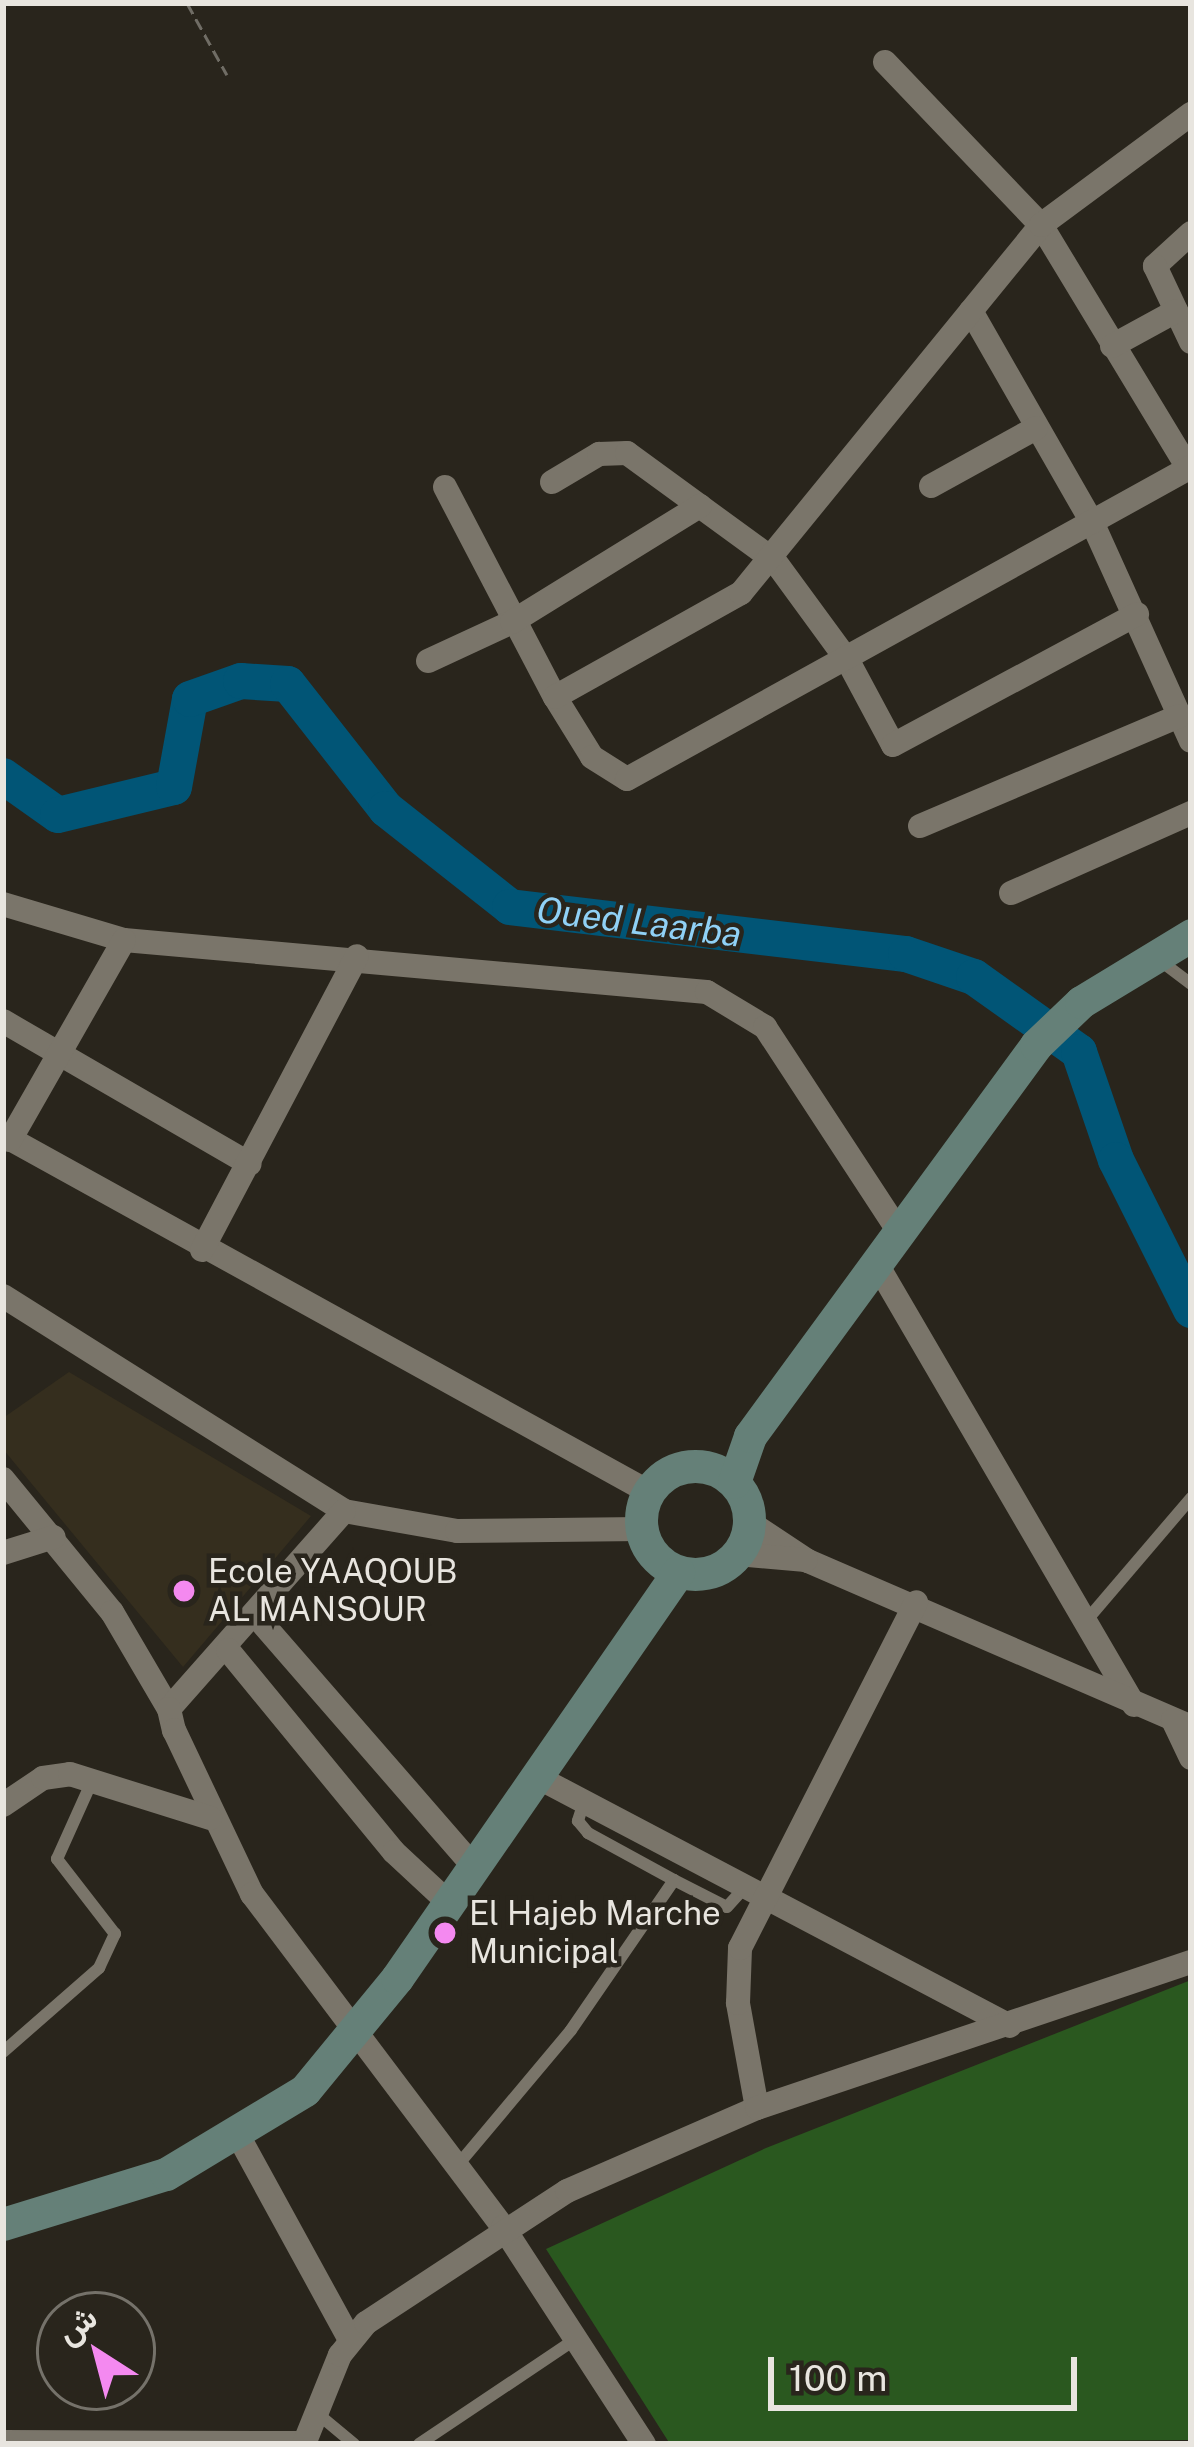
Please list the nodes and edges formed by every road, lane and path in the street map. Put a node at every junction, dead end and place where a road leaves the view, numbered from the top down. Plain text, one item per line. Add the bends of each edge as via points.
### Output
1 (188, 3) edge
2 (885, 62) dead end
3 (227, 75) dead end
4 (1191, 114) edge
5 (1042, 225) junction
6 (1191, 233) edge
7 (971, 311) junction
8 (1177, 311) junction
9 (1191, 342) edge
10 (1112, 346) junction
11 (1036, 428) junction
12 (1190, 468) edge
13 (551, 482) dead end
14 (445, 487) dead end
15 (931, 487) dead end
16 (700, 506) junction
17 (1092, 522) junction
18 (774, 560) junction
19 (1137, 614) junction
20 (512, 622) junction
21 (428, 661) dead end
22 (848, 661) junction
23 (555, 697) junction
24 (1180, 716) junction
25 (1191, 741) edge
26 (1191, 813) edge
27 (920, 826) dead end
28 (1011, 893) dead end
29 (3, 904) edge
30 (1191, 935) edge
31 (124, 940) junction
32 (1153, 955) junction
33 (357, 956) junction
34 (1191, 984) edge
35 (3, 1022) edge
36 (61, 1054) junction
37 (7, 1138) edge
38 (250, 1164) junction
39 (897, 1228) junction
40 (202, 1250) junction
41 (875, 1261) junction
42 (3, 1296) edge
43 (720, 1474) junction
44 (3, 1479) edge
45 (1191, 1498) edge
46 (344, 1511) junction
47 (749, 1522) junction
48 (653, 1529) junction
49 (54, 1537) junction
50 (3, 1553) edge
51 (737, 1554) junction
52 (808, 1561) junction
53 (916, 1602) junction
54 (256, 1616) junction
55 (1086, 1622) junction
56 (228, 1650) junction
57 (1134, 1705) junction
58 (170, 1709) junction
59 (1182, 1724) edge
60 (1191, 1758) edge
61 (539, 1778) junction
62 (93, 1780) junction
63 (584, 1802) junction
64 (3, 1805) edge
65 (210, 1818) junction
66 (475, 1868) junction
67 (674, 1880) junction
68 (756, 1892) junction
69 (450, 1904) junction
70 (1191, 1962) edge
71 (1010, 2026) junction
72 (356, 2030) junction
73 (4, 2048) edge
74 (757, 2108) junction
75 (239, 2137) junction
76 (457, 2166) junction
77 (3, 2224) edge
78 (502, 2227) junction
79 (576, 2339) junction
80 (350, 2340) junction
81 (318, 2414) junction
82 (633, 2440) edge
83 (3, 2442) edge
84 (304, 2444) edge
85 (354, 2444) edge
86 (419, 2444) edge

1 - 3 path
2 - 5 street
4 - 5 street
5 - 7 street
5 - 10 street
6 - 8 street via 1155,266
7 - 11 street
7 - 18 street
8 - 9 street
8 - 10 street
10 - 12 street
11 - 15 street
11 - 17 street
12 - 17 street
13 - 16 street via 618,451
14 - 20 street
16 - 18 street
16 - 20 street
17 - 19 street
17 - 22 street
18 - 22 street
18 - 23 street via 727,603
19 - 22 street via 903,745 884,737
19 - 24 street
20 - 21 street
20 - 23 street
22 - 23 street via 627,779 592,757
24 - 25 street
24 - 27 street
26 - 28 street
29 - 31 street
30 - 32 street
31 - 33 street
31 - 36 street
32 - 34 lane
32 - 39 street via 1081,1002 1036,1045
33 - 38 street
33 - 39 street via 707,992 742,1008 805,1080
35 - 36 street
36 - 37 street
36 - 38 street
37 - 40 street
38 - 40 street
39 - 41 street
40 - 48 street
41 - 43 street
41 - 55 street
42 - 46 street
43 - 47 street
43 - 48 street via 674,1471
44 - 49 street
45 - 55 lane
46 - 48 street via 457,1531
46 - 54 street
47 - 51 street
47 - 52 street
48 - 51 street via 711,1572
48 - 61 street via 642,1625
49 - 50 street
49 - 58 street via 112,1612
51 - 52 street
52 - 53 street
53 - 57 street
53 - 68 street
54 - 56 street
54 - 66 street
55 - 57 street
56 - 58 street
56 - 69 street via 394,1852
57 - 59 street
58 - 65 street
59 - 60 street
61 - 63 street
61 - 66 street
62 - 64 street via 43,1778
62 - 65 street
62 - 73 lane via 57,1858 115,1934 98,1968
63 - 67 lane via 578,1821 588,1833
63 - 68 street
65 - 72 street via 262,1909
66 - 69 street
67 - 68 lane via 727,1907
67 - 76 lane via 571,2030
68 - 71 street
68 - 74 street via 736,1969
69 - 72 street
70 - 71 street
71 - 74 street
72 - 75 street via 305,2090
72 - 76 street
74 - 78 street via 646,2152
75 - 77 street via 100,2199
75 - 80 street
76 - 78 street
78 - 79 street
78 - 80 street
79 - 82 street
79 - 86 lane
80 - 81 street
81 - 84 street
81 - 85 lane
83 - 84 street

